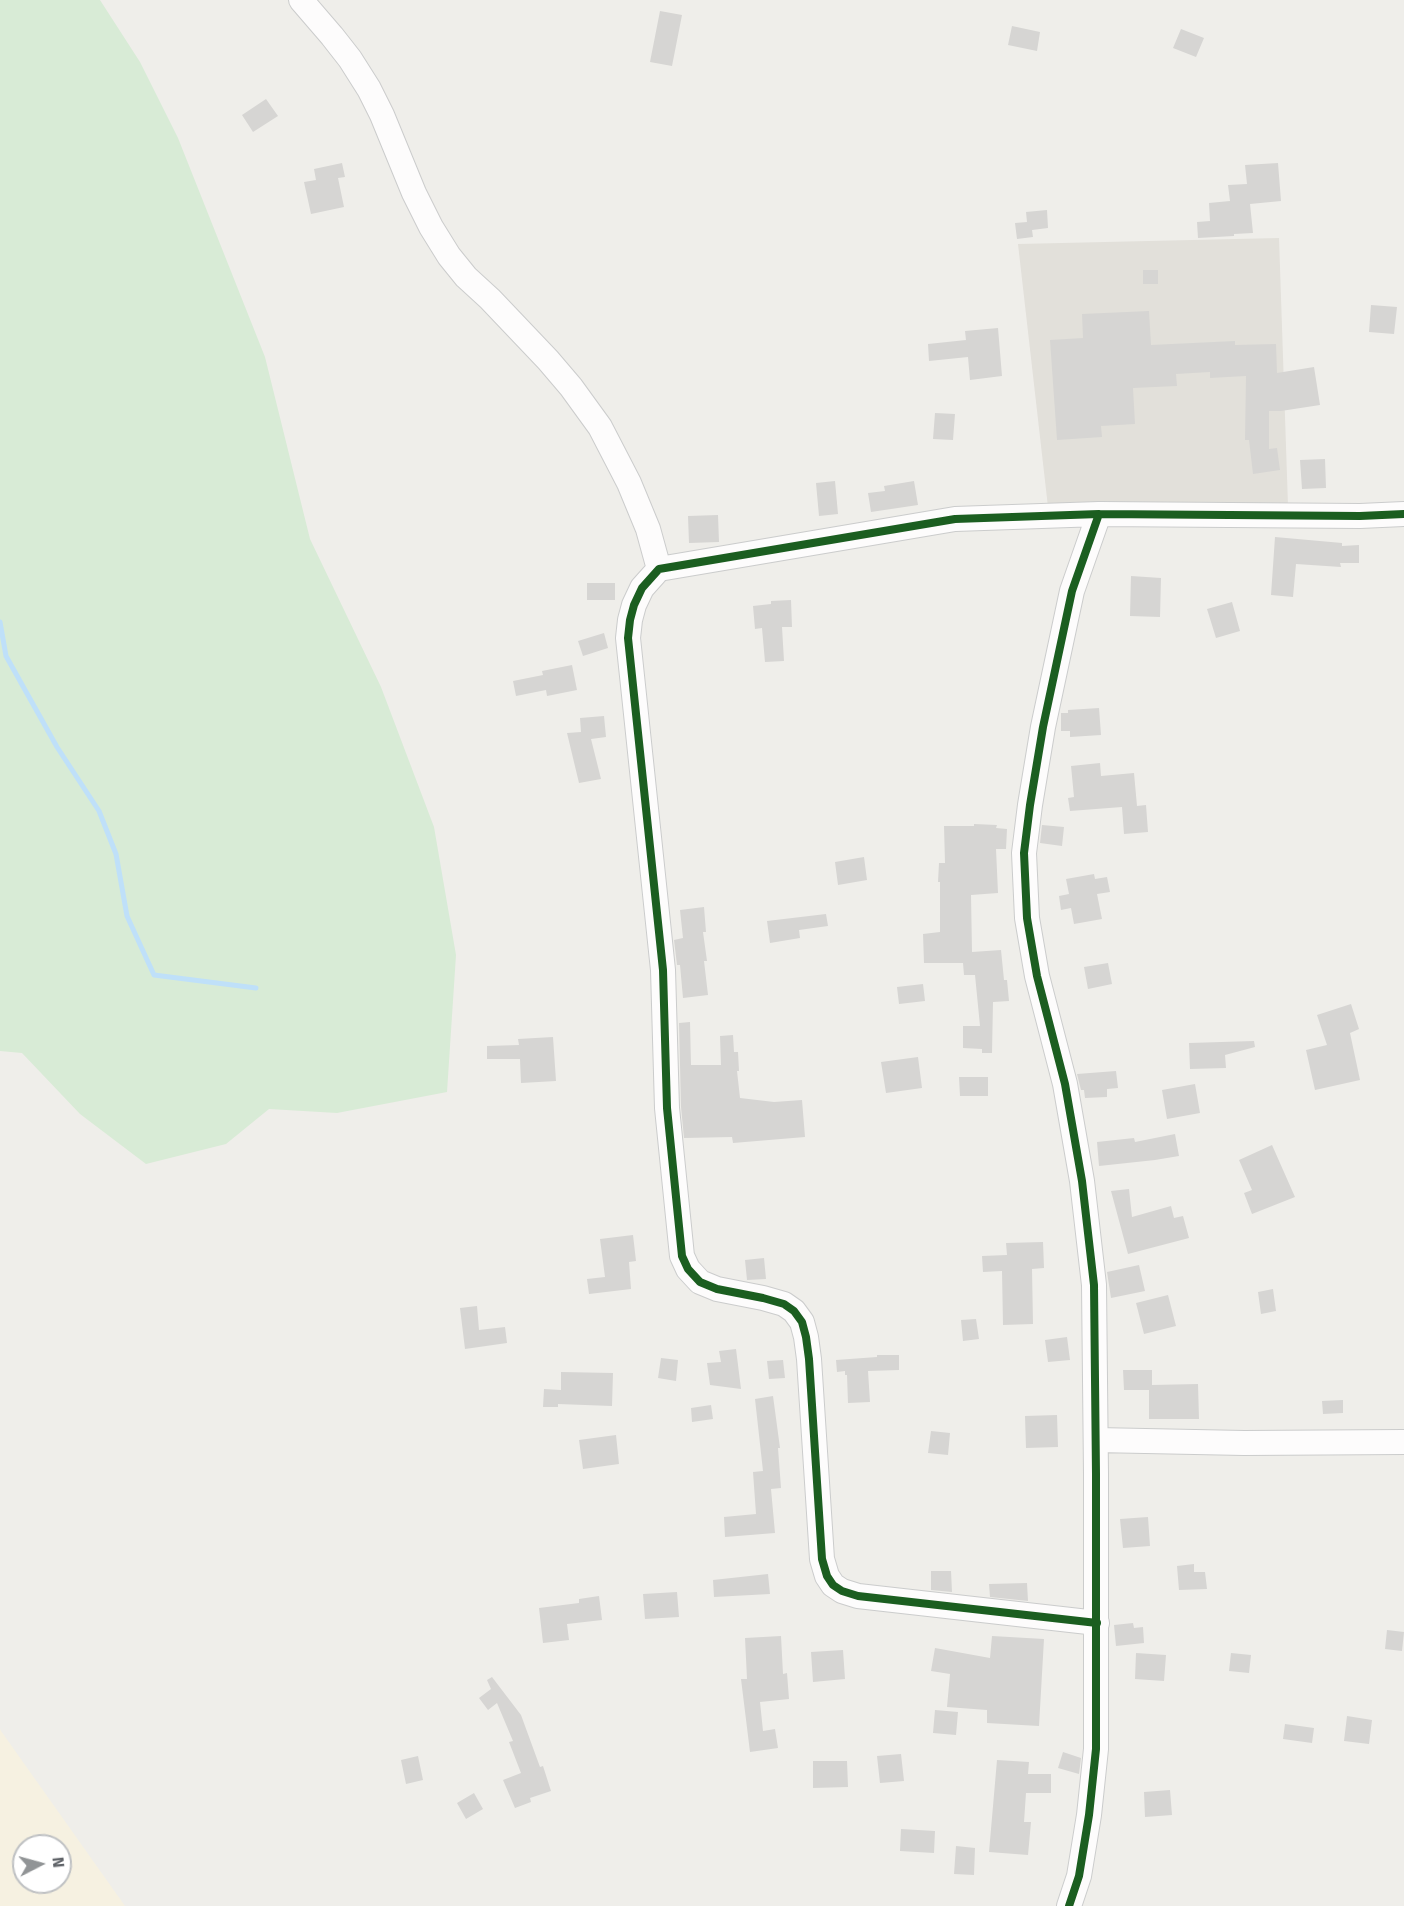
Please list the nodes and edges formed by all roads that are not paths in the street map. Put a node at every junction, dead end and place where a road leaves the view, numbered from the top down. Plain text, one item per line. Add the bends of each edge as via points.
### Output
1 (300, 0) edge
2 (1099, 514) junction
3 (1404, 514) edge
4 (659, 569) junction
5 (1096, 1440) junction
6 (1404, 1442) edge
7 (1097, 1623) junction
8 (1069, 1906) edge

1 - 4 street via 344,51 369,89 430,227 449,256 548,360 600,427 633,492
2 - 3 street
2 - 4 street via 955,519
2 - 5 street via 1072,591 1043,727 1024,853 1027,918 1037,975 1065,1084 1082,1181 1094,1285
4 - 7 street via 642,588 634,605 628,638 663,970 667,1108 682,1256 700,1282 784,1304 802,1322 809,1359 822,1559 833,1585 858,1596
5 - 6 street
5 - 7 street
7 - 8 street via 1096,1749 1079,1876

